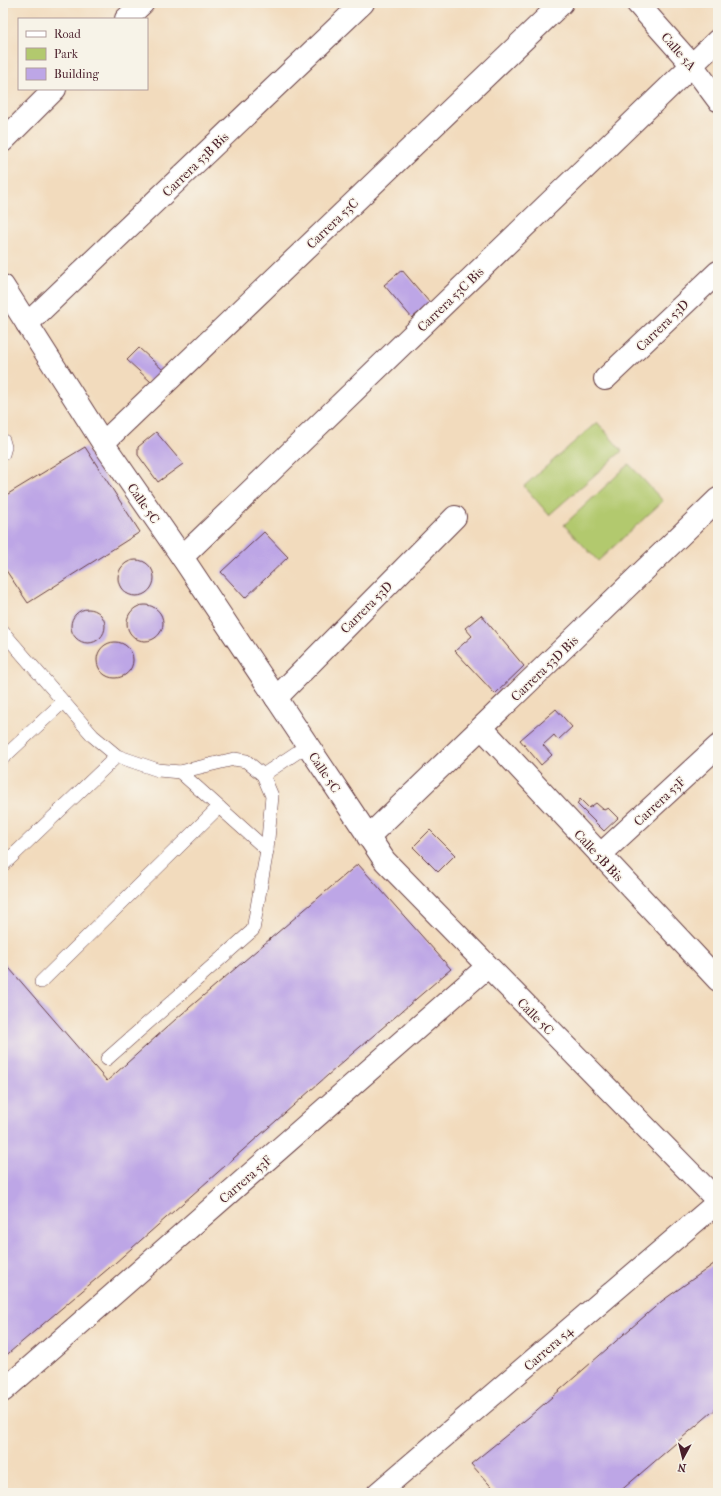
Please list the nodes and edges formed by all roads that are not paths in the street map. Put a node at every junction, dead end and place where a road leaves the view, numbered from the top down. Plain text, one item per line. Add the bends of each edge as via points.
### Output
1 (143, 3) edge
2 (364, 3) edge
3 (562, 3) edge
4 (637, 3) edge
5 (127, 18) edge
6 (718, 40) edge
7 (692, 65) junction
8 (55, 90) edge
9 (718, 100) edge
10 (3, 141) edge
11 (718, 272) edge
12 (3, 286) edge
13 (27, 324) junction
14 (605, 379) dead end
15 (3, 440) edge
16 (102, 443) junction
17 (3, 454) edge
18 (718, 499) edge
19 (455, 517) dead end
20 (182, 557) junction
21 (3, 632) edge
22 (276, 698) junction
23 (64, 702) junction
24 (482, 728) junction
25 (308, 745) junction
26 (718, 746) edge
27 (117, 756) junction
28 (3, 758) edge
29 (180, 772) junction
30 (263, 775) junction
31 (219, 807) junction
32 (368, 837) junction
33 (267, 850) junction
34 (600, 855) junction
35 (3, 865) edge
36 (488, 967) junction
37 (717, 978) edge
38 (41, 982) dead end
39 (107, 1059) dead end
40 (718, 1201) edge
41 (3, 1391) edge
42 (378, 1493) edge

1 - 5 street
2 - 13 street, Carrera 53B Bis
3 - 16 street, Carrera 53C
4 - 7 street, Calle 5A
6 - 7 street, Carrera 53C Bis
7 - 9 street, Calle 5A
7 - 20 street, Carrera 53C Bis
8 - 10 street
11 - 14 street, Carrera 53D
12 - 13 street, Calle 5C
13 - 16 street, Calle 5C
15 - 17 lane
16 - 20 street, Calle 5C
18 - 24 street, Carrera 53D Bis
19 - 22 street, Carrera 53D
20 - 22 street, Calle 5C
21 - 23 lane
22 - 25 street, Calle 5C
23 - 27 lane via 93,736
23 - 28 lane
24 - 32 street, Carrera 53D Bis
24 - 34 street, Calle 5B Bis
25 - 30 lane
25 - 32 street, Calle 5C
26 - 34 street, Carrera 53F
27 - 29 lane via 158,770
27 - 35 lane
29 - 30 lane via 234,759 246,761
29 - 31 lane
30 - 33 lane via 272,796
31 - 33 lane
31 - 38 lane
32 - 36 street, Calle 5C via 385,860
33 - 39 lane via 253,930
34 - 37 street, Calle 5B Bis
36 - 40 street, Calle 5C
36 - 41 street, Carrera 53F
40 - 42 street, Carrera 54

